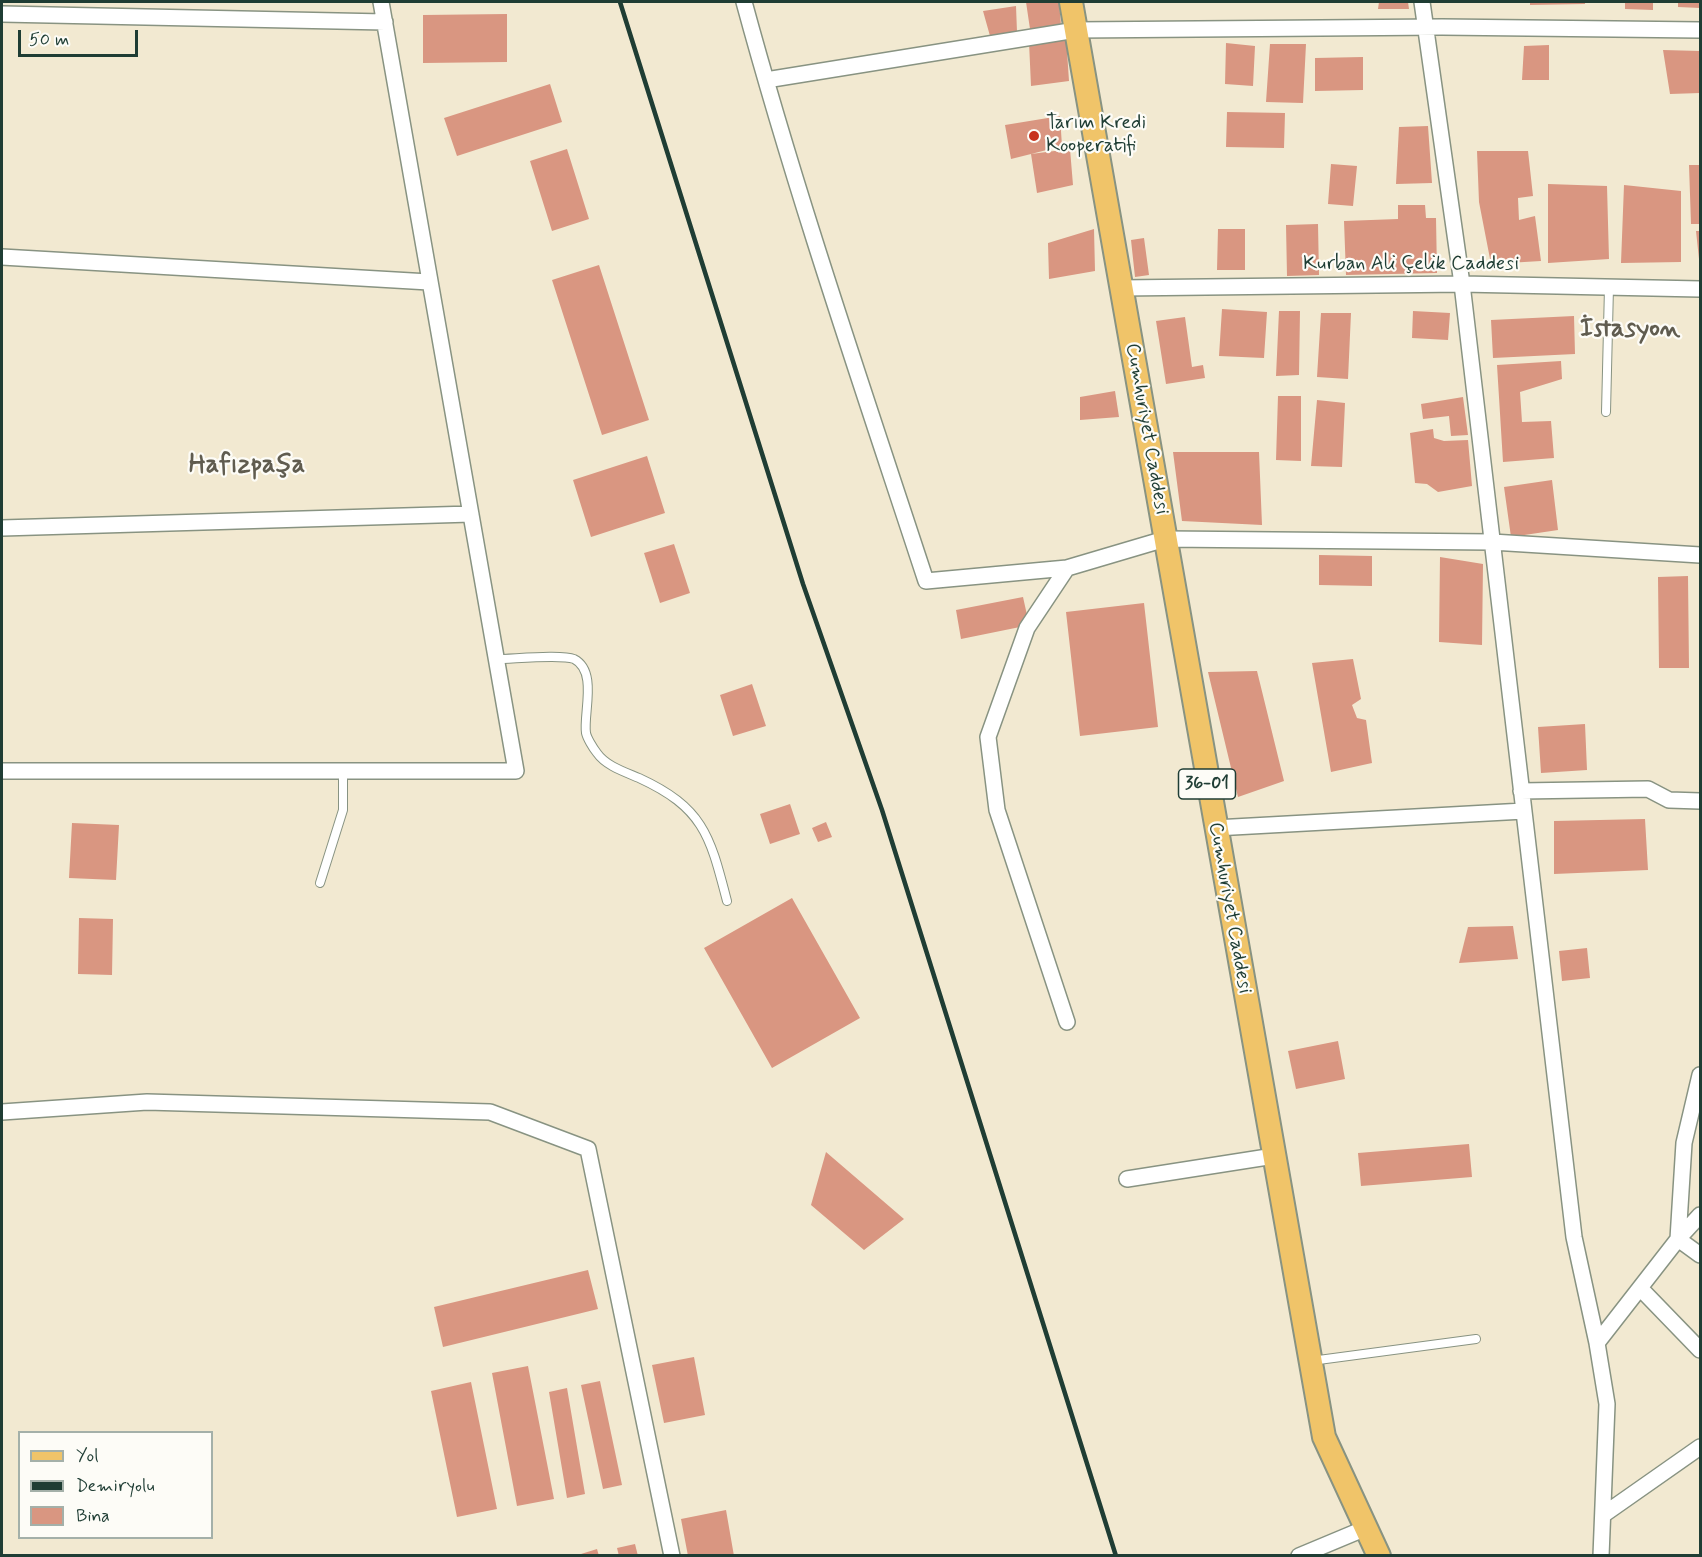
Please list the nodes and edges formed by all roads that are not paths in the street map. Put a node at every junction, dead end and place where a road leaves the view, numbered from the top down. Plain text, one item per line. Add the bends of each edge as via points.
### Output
1 (381, 2) edge
2 (744, 2) edge
3 (1071, 2) edge
4 (1422, 2) edge
5 (2, 14) edge
6 (385, 22) junction
7 (1425, 27) junction
8 (1076, 30) junction
9 (1701, 30) edge
10 (766, 80) junction
11 (2, 257) edge
12 (429, 282) junction
13 (1462, 284) junction
14 (1609, 287) junction
15 (1121, 288) junction
16 (1701, 289) edge
17 (1606, 412) dead end
18 (471, 514) junction
19 (2, 528) edge
20 (1165, 539) junction
21 (1492, 542) junction
22 (1701, 555) edge
23 (1067, 568) junction
24 (496, 659) junction
25 (2, 771) edge
26 (344, 771) junction
27 (1521, 791) junction
28 (1701, 801) edge
29 (1524, 811) junction
30 (1215, 828) junction
31 (320, 883) dead end
32 (726, 901) dead end
33 (1067, 1022) dead end
34 (1701, 1075) edge
35 (2, 1112) edge
36 (1274, 1156) junction
37 (1128, 1179) dead end
38 (1701, 1215) edge
39 (1678, 1239) junction
40 (1701, 1255) edge
41 (1640, 1288) junction
42 (1476, 1339) dead end
43 (1597, 1343) junction
44 (1701, 1350) edge
45 (1310, 1361) junction
46 (1701, 1446) edge
47 (1603, 1515) junction
48 (1366, 1528) junction
49 (672, 1556) edge
50 (1299, 1556) edge
51 (1379, 1556) edge
52 (1601, 1556) edge

1 - 6 street
2 - 10 street
3 - 8 main road, Cumhuriyet Caddesi / 36-01
4 - 7 street
5 - 6 street
6 - 12 street
7 - 8 street
7 - 9 street
7 - 13 street
8 - 10 street
8 - 15 main road, Cumhuriyet Caddesi / 36-01
10 - 23 street via 926,581
11 - 12 street
12 - 18 street
13 - 14 street, Kurban Ali Çelik Caddesi
13 - 15 street, Kurban Ali Çelik Caddesi
13 - 21 street
14 - 16 street, Kurban Ali Çelik Caddesi
14 - 17 lane
15 - 20 main road, Cumhuriyet Caddesi / 36-01
18 - 19 street
18 - 24 street
20 - 21 street
20 - 23 street
20 - 30 main road, Cumhuriyet Caddesi / 36-01
21 - 22 street
21 - 27 street
23 - 33 street via 1027,628 988,738 997,810
24 - 26 street via 516,771
24 - 32 lane via 562,658 577,663 588,687 586,733 597,753 605,761 668,791 696,816 713,848
25 - 26 street
26 - 31 lane via 344,810
27 - 28 street via 1648,789 1669,800
27 - 29 street
29 - 30 street
29 - 43 street via 1574,1237
30 - 36 main road, Cumhuriyet Caddesi / 36-01
34 - 39 street via 1684,1143
35 - 49 street via 147,1102 490,1112 588,1149
36 - 37 street
36 - 45 main road, Cumhuriyet Caddesi / 36-01
38 - 39 street
39 - 40 street
39 - 41 street
41 - 43 street
41 - 44 street
42 - 45 lane
43 - 47 street via 1606,1404
45 - 48 main road, Cumhuriyet Caddesi / 36-01 via 1324,1437
46 - 47 street
47 - 52 street
48 - 50 street
48 - 51 main road, Cumhuriyet Caddesi / 36-01

